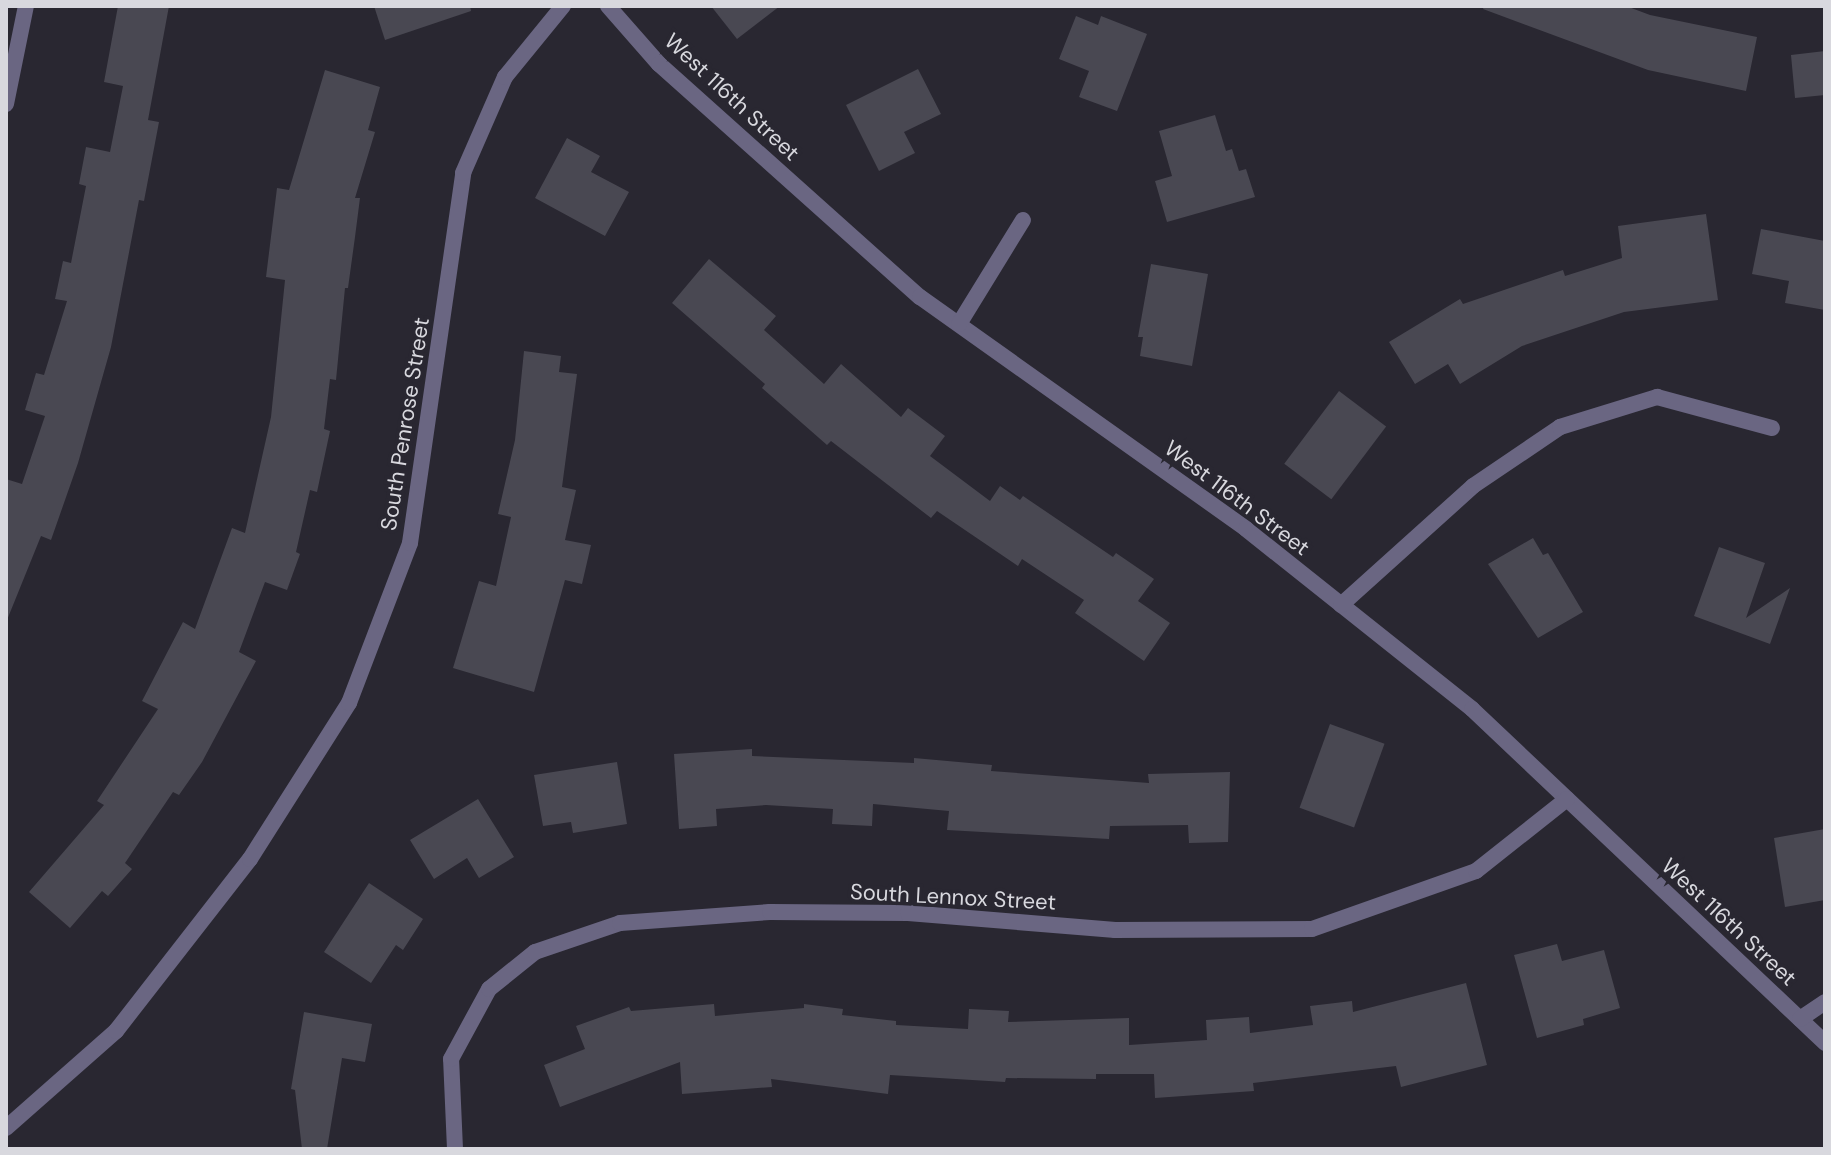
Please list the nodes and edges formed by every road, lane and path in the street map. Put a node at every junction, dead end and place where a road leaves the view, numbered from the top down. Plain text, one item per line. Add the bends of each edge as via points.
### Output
1 (26, 6) edge
2 (563, 6) edge
3 (608, 6) edge
4 (6, 104) edge
5 (1023, 220) dead end
6 (959, 324) junction
7 (1772, 428) dead end
8 (1341, 605) junction
9 (1567, 799) junction
10 (1825, 1002) edge
11 (1800, 1019) junction
12 (1825, 1043) edge
13 (6, 1128) edge
14 (455, 1149) edge

1 - 4 street
2 - 13 street, South Penrose Street via 505,77 463,173 410,543 349,703 250,859 116,1031
3 - 6 street, West 116th Street via 659,64 920,297
5 - 6 street
6 - 8 street, West 116th Street via 1246,529
7 - 8 street via 1657,397 1560,427 1473,486
8 - 9 street, West 116th Street via 1472,709
9 - 11 street, West 116th Street
9 - 14 street, South Lennox Street via 1476,871 1312,929 1115,930 908,913 816,912 620,923 535,952 489,989 451,1059
10 - 11 street
11 - 12 street, West 116th Street

